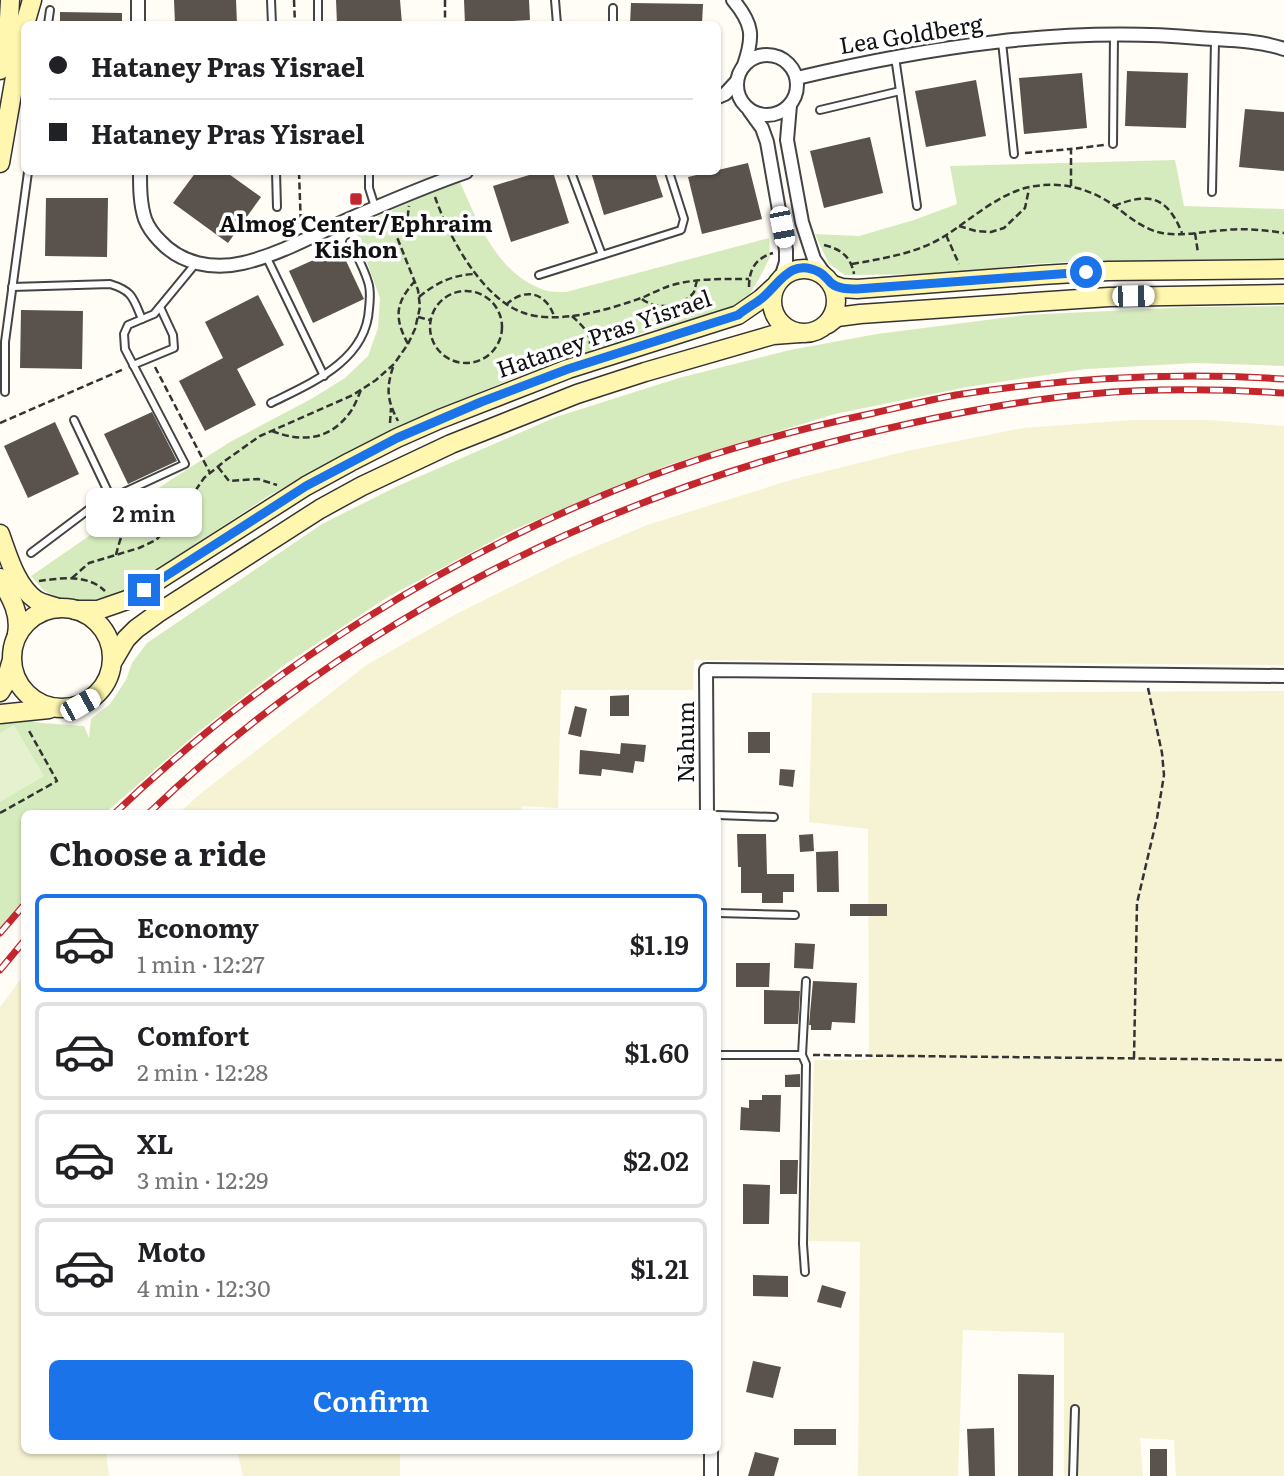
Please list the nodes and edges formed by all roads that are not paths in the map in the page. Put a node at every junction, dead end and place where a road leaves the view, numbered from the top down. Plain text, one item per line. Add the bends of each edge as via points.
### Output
1 (10, 0) edge
2 (32, 0) edge
3 (138, 0) edge
4 (271, 0) edge
5 (318, 0) edge
6 (555, 0) edge
7 (733, 0) edge
8 (612, 8) dead end
9 (50, 10) dead end
10 (26, 21) edge
11 (48, 21) edge
12 (138, 21) edge
13 (272, 21) edge
14 (318, 21) edge
15 (556, 21) edge
16 (613, 21) edge
17 (1114, 34) junction
18 (1215, 39) junction
19 (1002, 42) junction
20 (21, 47) edge
21 (1284, 50) edge
22 (895, 57) junction
23 (744, 65) junction
24 (0, 70) edge
25 (797, 78) junction
26 (737, 81) junction
27 (900, 91) junction
28 (721, 96) edge
29 (790, 105) junction
30 (749, 109) junction
31 (820, 110) dead end
32 (1113, 144) road end
33 (1014, 154) road end
34 (0, 163) edge
35 (28, 175) edge
36 (140, 175) edge
37 (276, 175) edge
38 (369, 175) edge
39 (457, 175) edge
40 (572, 175) edge
41 (670, 175) edge
42 (1212, 192) dead end
43 (277, 206) dead end
44 (380, 206) junction
45 (918, 206) dead end
46 (350, 242) dead end
47 (602, 255) junction
48 (266, 256) junction
49 (196, 263) junction
50 (1284, 269) edge
51 (539, 275) dead end
52 (829, 281) junction
53 (778, 282) junction
54 (12, 287) junction
55 (1284, 294) edge
56 (160, 307) junction
57 (142, 319) junction
58 (828, 324) junction
59 (800, 333) junction
60 (133, 365) junction
61 (324, 376) junction
62 (5, 392) dead end
63 (271, 404) dead end
64 (74, 420) dead end
65 (111, 498) junction
66 (0, 534) edge
67 (31, 553) dead end
68 (0, 578) edge
69 (66, 609) junction
70 (17, 634) junction
71 (113, 661) junction
72 (11, 663) junction
73 (1284, 676) edge
74 (0, 692) edge
75 (56, 708) junction
76 (0, 714) edge
77 (707, 810) edge
78 (721, 815) edge
79 (774, 817) dead end
80 (721, 913) edge
81 (795, 915) dead end
82 (806, 981) dead end
83 (721, 1055) edge
84 (802, 1055) junction
85 (806, 1272) dead end
86 (1075, 1409) dead end
87 (711, 1454) edge
88 (711, 1476) edge
89 (1073, 1476) edge

1 - 24 main road
2 - 10 main road
3 - 12 street
4 - 13 lane
5 - 14 lane
6 - 15 lane
7 - 23 street via 749,23 751,36
8 - 16 lane
9 - 11 lane
17 - 18 street, Lea Goldberg
17 - 19 street, Lea Goldberg
17 - 32 lane
18 - 21 street, Lea Goldberg
18 - 42 lane
19 - 22 street, Lea Goldberg
19 - 33 lane
20 - 34 main road
22 - 25 street, Lea Goldberg
22 - 27 lane
23 - 25 street via 760,55 779,57
23 - 26 street
25 - 29 street via 796,97
26 - 28 street
26 - 30 street via 742,102
27 - 31 lane
27 - 45 lane
29 - 30 street via 766,115
29 - 52 street via 787,140 802,222 814,259
30 - 53 street via 767,142 786,250
35 - 54 lane
36 - 49 street via 145,221 153,234 178,257
37 - 43 lane
38 - 44 lane via 369,188
39 - 44 street
40 - 47 lane
41 - 47 lane via 684,219 681,230
44 - 48 street
46 - 61 lane via 369,283 369,314 348,356
47 - 51 lane
48 - 49 street via 230,266
48 - 61 lane
49 - 56 lane
50 - 52 main road via 1108,271 857,289
52 - 53 main road via 808,268 789,272
52 - 58 main road via 837,305
53 - 59 main road via 772,297 775,317 790,331
53 - 69 main road, Hataney Pras Yisrael via 738,315 502,394 350,462 127,600 98,610
54 - 57 lane via 110,284 132,296
54 - 62 lane
55 - 58 main road via 1043,300 860,314 837,317
56 - 57 lane
56 - 60 lane via 174,348
57 - 60 lane via 128,326 124,334
58 - 59 main road
59 - 71 main road via 773,335 577,394 409,463 320,509 158,613 126,639
60 - 65 lane via 185,464
61 - 63 lane
64 - 65 lane
65 - 67 lane
66 - 69 main road via 12,567 37,601
68 - 70 main road via 16,610
69 - 70 main road via 41,612
69 - 71 main road via 88,615 99,624 107,635
70 - 72 main road
71 - 75 main road via 103,688 93,698 66,709
72 - 74 main road
72 - 75 main road via 23,691
73 - 77 street, Nahum via 706,670
75 - 76 main road
78 - 79 lane
80 - 81 lane
82 - 84 lane
83 - 84 lane
84 - 85 lane via 806,1064
86 - 89 lane
87 - 88 street

